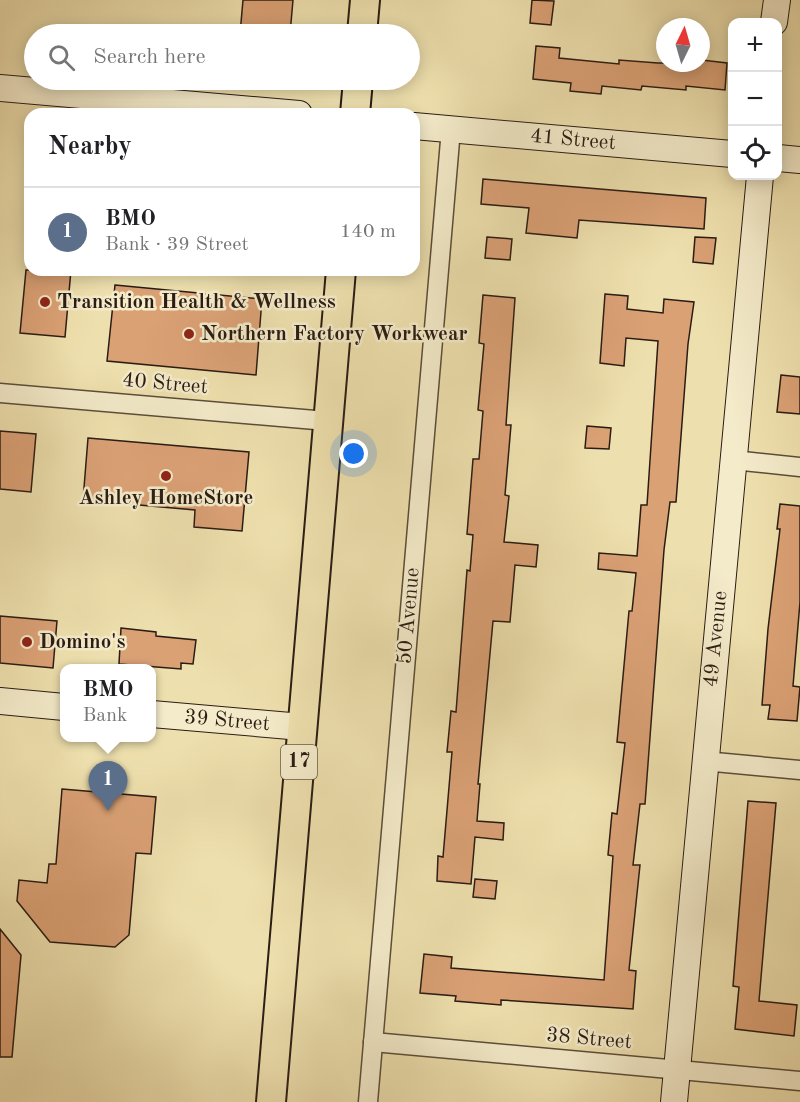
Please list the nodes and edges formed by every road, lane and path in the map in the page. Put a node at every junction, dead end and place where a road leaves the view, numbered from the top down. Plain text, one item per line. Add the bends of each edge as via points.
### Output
1 (365, 0) edge
2 (777, 0) edge
3 (775, 18) edge
4 (363, 24) edge
5 (0, 88) edge
6 (357, 90) edge
7 (230, 108) edge
8 (356, 108) edge
9 (420, 126) edge
10 (451, 129) junction
11 (728, 154) edge
12 (782, 158) edge
13 (800, 160) edge
14 (760, 180) edge
15 (340, 276) edge
16 (0, 393) edge
17 (327, 421) junction
18 (733, 460) junction
19 (800, 467) edge
20 (0, 701) edge
21 (60, 707) edge
22 (156, 714) edge
23 (302, 727) junction
24 (704, 760) junction
25 (800, 770) edge
26 (373, 1042) junction
27 (676, 1069) junction
28 (800, 1081) edge
29 (271, 1102) edge
30 (368, 1102) edge
31 (674, 1102) edge

1 - 4 main road
2 - 3 street
5 - 7 street
6 - 8 main road
9 - 10 street, 41 Street
10 - 11 street, 41 Street
10 - 26 street, 50 Avenue
12 - 13 street
14 - 18 street, 49 Avenue
15 - 17 main road, 17
16 - 17 street, 40 Street
17 - 23 main road, 17
18 - 19 street
18 - 24 street, 49 Avenue
20 - 21 street
22 - 23 street, 39 Street
23 - 29 main road, 17
24 - 25 street
24 - 27 street, 49 Avenue
26 - 27 street, 38 Street
26 - 30 street, 50 Avenue
27 - 28 street, 38 Street
27 - 31 street, 49 Avenue

